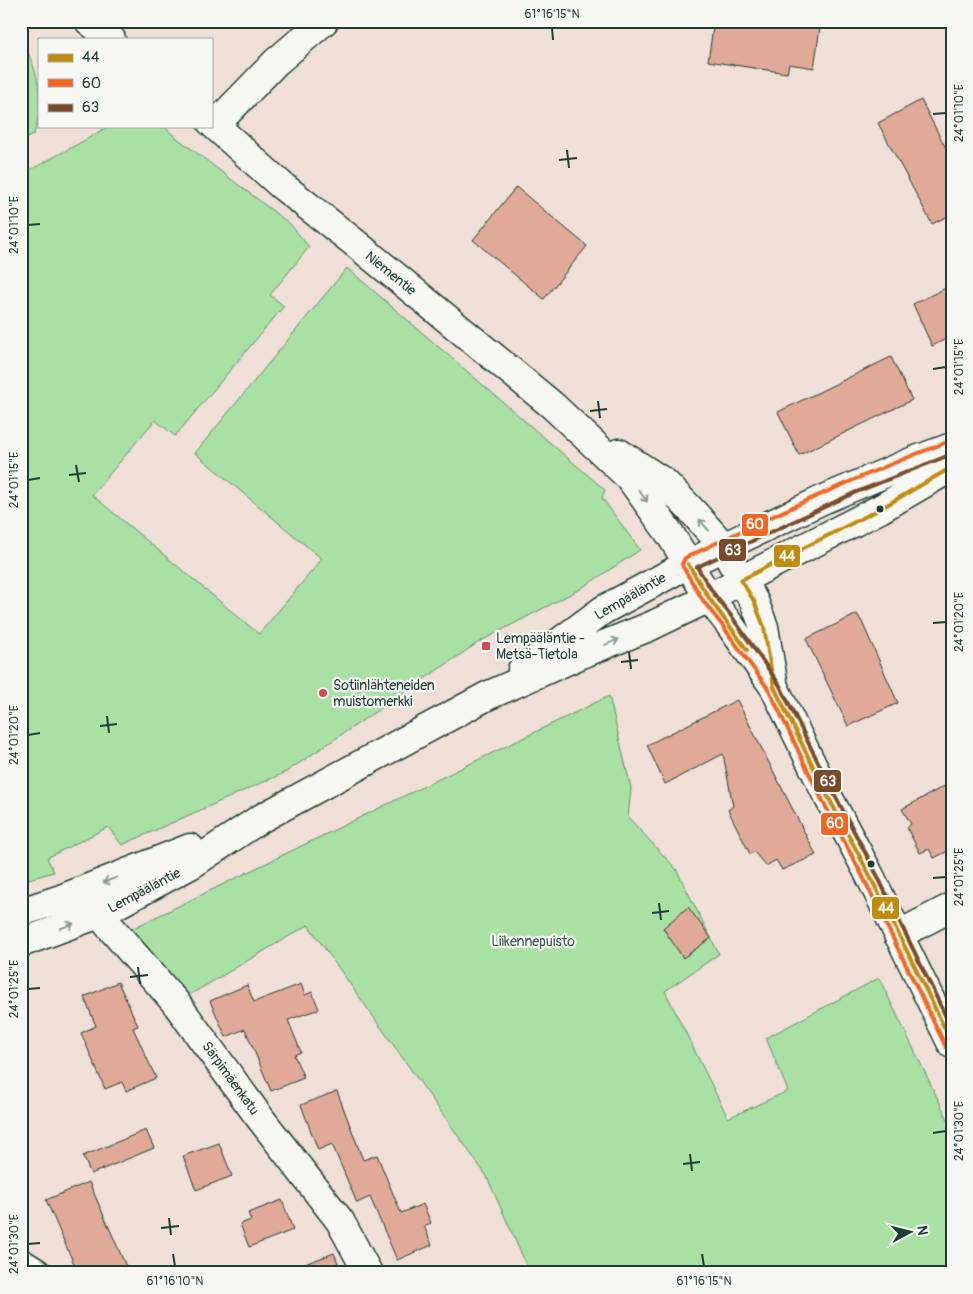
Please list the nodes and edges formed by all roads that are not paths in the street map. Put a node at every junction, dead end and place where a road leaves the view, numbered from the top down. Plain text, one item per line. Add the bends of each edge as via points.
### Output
1 (89, 21) edge
2 (324, 21) edge
3 (110, 38) edge
4 (213, 123) edge
5 (572, 423) junction
6 (952, 447) edge
7 (952, 467) edge
8 (724, 547) junction
9 (688, 564) junction
10 (741, 580) junction
11 (709, 598) junction
12 (774, 687) junction
13 (487, 696) junction
14 (258, 820) junction
15 (84, 890) junction
16 (952, 906) edge
17 (21, 912) edge
18 (99, 914) junction
19 (898, 935) junction
20 (21, 943) edge
21 (952, 1044) edge
22 (21, 1263) edge
23 (37, 1273) edge
24 (368, 1273) edge

1 - 3 main road
2 - 4 main road
4 - 5 main road, Niementie via 281,185
8 -> 5 main road, Niementie via 665,482
5 -> 9 main road, Niementie via 630,478
6 - 8 main road, Lempääläntie via 822,500
7 - 10 main road, Lempääläntie via 880,509
8 - 9 main road, Lempääläntie
8 - 10 main road, Niementie
9 - 11 main road, Niementie
9 - 13 main road, Lempääläntie via 603,610
10 - 11 main road, Lempääläntie
10 - 12 main road, Niementie via 764,627
11 - 12 main road, Niementie
13 -> 11 main road, Lempääläntie
12 - 19 main road
13 - 14 main road, Lempääläntie
14 -> 15 main road, Lempääläntie
14 - 18 main road, Lempääläntie via 192,864
15 - 17 main road, Lempääläntie
15 - 18 main road, Särpimäenkatu
16 - 19 main road
20 -> 18 main road, Lempääläntie
18 - 24 main road, Särpimäenkatu via 176,1003 340,1221
19 - 21 main road
22 - 23 main road

